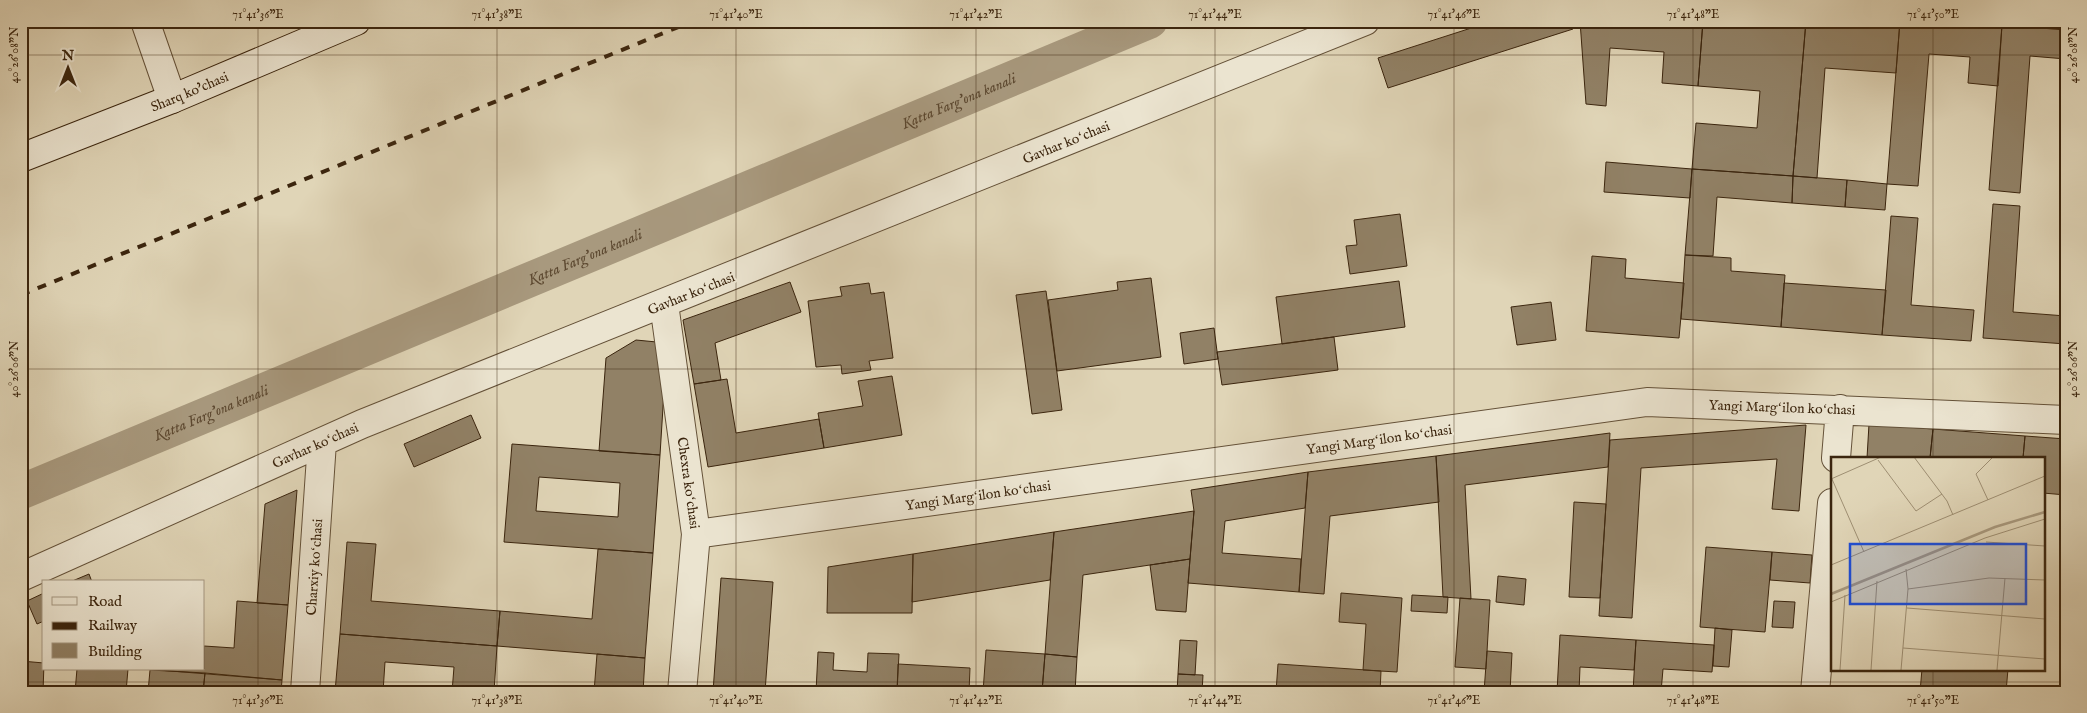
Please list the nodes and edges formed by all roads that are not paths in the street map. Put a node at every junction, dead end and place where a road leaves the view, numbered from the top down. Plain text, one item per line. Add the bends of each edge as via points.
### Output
1 (145, 21) edge
2 (356, 21) edge
3 (1365, 21) edge
4 (172, 98) junction
5 (21, 158) edge
6 (664, 304) junction
7 (1840, 409) junction
8 (2066, 420) edge
9 (322, 442) junction
10 (1836, 457) edge
11 (1831, 514) edge
12 (696, 534) junction
13 (21, 577) edge
14 (305, 692) edge
15 (682, 692) edge
16 (1815, 692) edge

1 - 4 street
2 - 4 street, Sharq ko'chasi
3 - 6 street, Gavhar koʻchasi
4 - 5 street, Sharq ko'chasi
6 - 9 street, Gavhar koʻchasi
6 - 12 street, Chexra koʻchasi
7 - 8 street, Yangi Margʻilon koʻchasi
7 - 10 street
7 - 12 street, Yangi Margʻilon koʻchasi via 1648,402
9 - 13 street, Gavhar koʻchasi
9 - 14 street, Charxiy koʻchasi
11 - 16 street
12 - 15 street, Chexra koʻchasi

